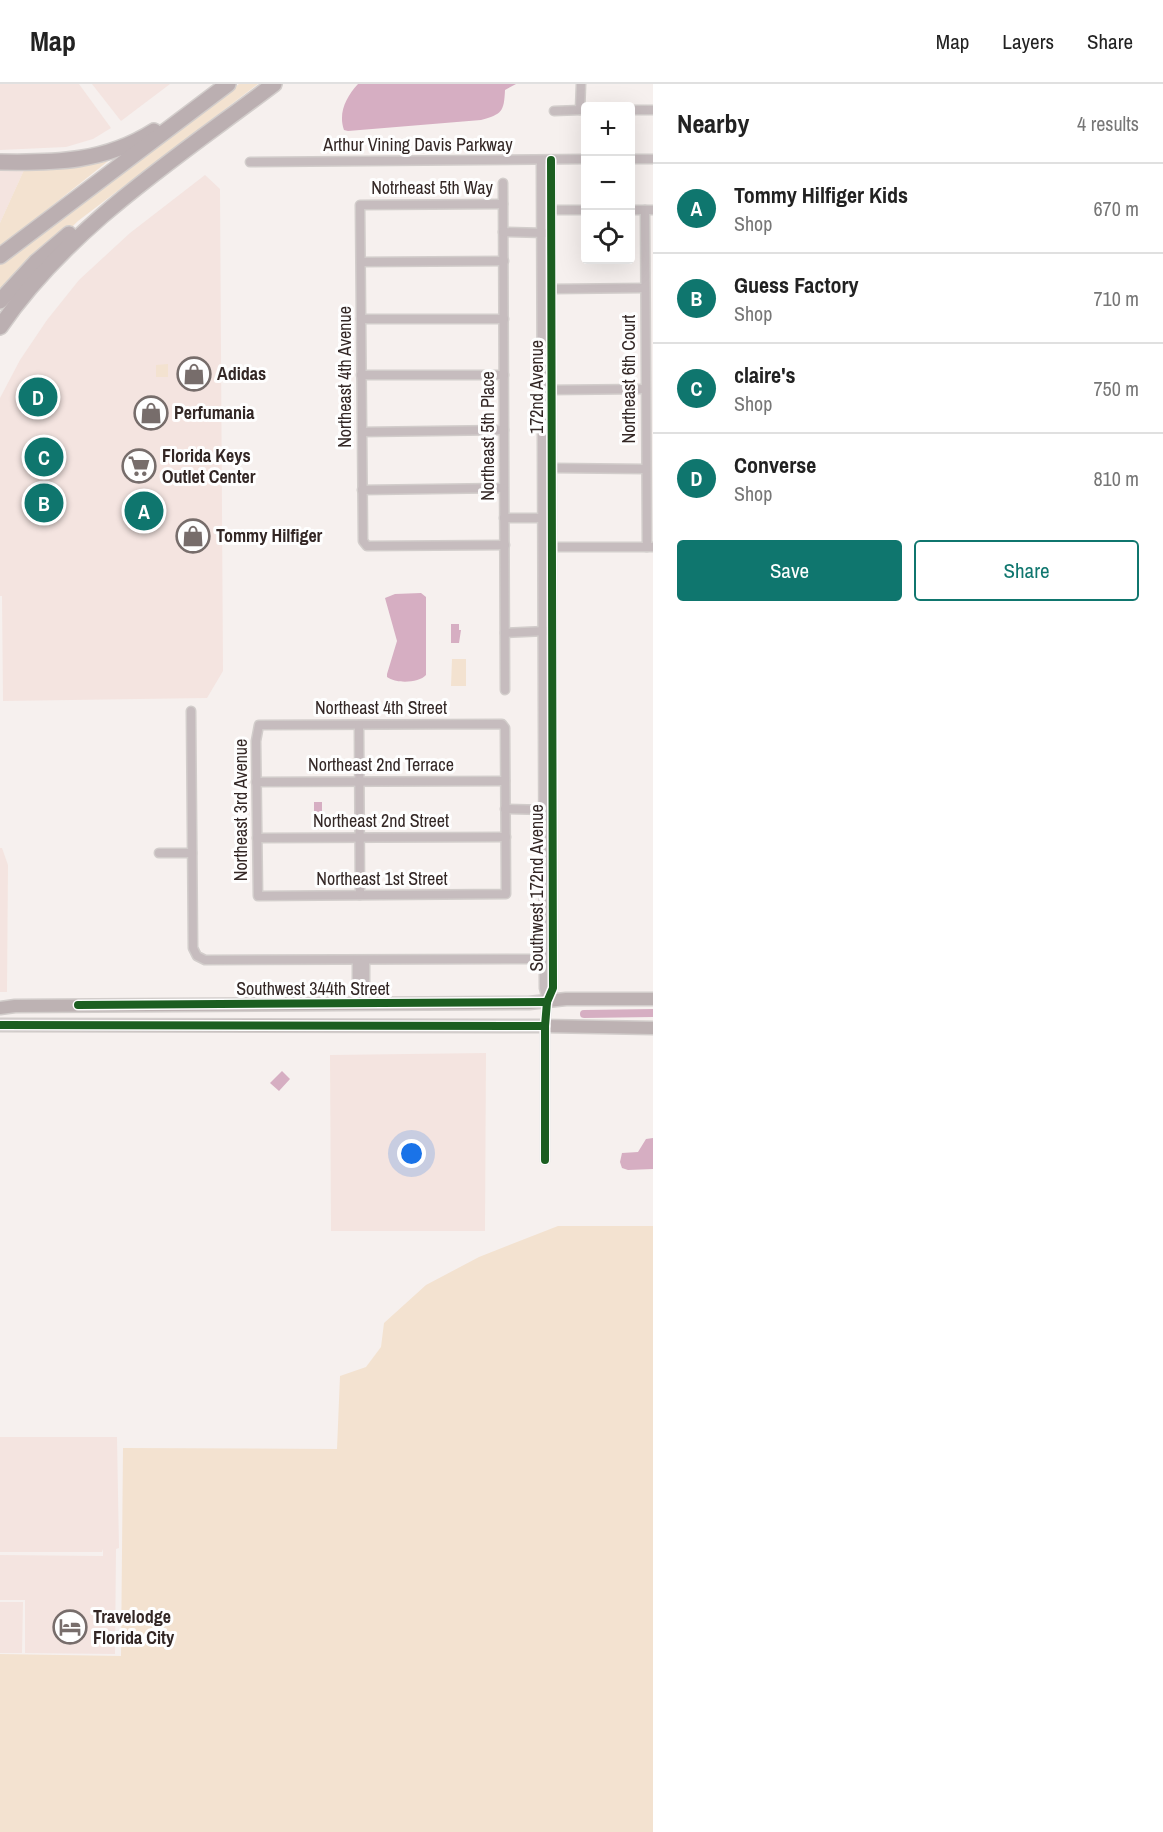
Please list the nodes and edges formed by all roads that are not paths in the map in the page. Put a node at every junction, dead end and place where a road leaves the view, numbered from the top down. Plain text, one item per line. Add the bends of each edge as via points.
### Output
1 (228, 84) edge
2 (274, 84) edge
3 (581, 84) edge
4 (582, 102) edge
5 (581, 110) edge
6 (635, 110) edge
7 (653, 110) edge
8 (554, 111) dead end
9 (179, 121) junction
10 (551, 159) junction
11 (581, 159) edge
12 (635, 159) edge
13 (653, 159) edge
14 (541, 160) junction
15 (0, 162) edge
16 (250, 162) dead end
17 (503, 183) dead end
18 (135, 190) junction
19 (503, 204) junction
20 (360, 205) joint
21 (551, 210) junction
22 (581, 210) edge
23 (649, 210) edge
24 (504, 232) junction
25 (541, 233) junction
26 (551, 233) junction
27 (0, 256) edge
28 (504, 261) junction
29 (361, 262) junction
30 (645, 288) junction
31 (552, 289) junction
32 (0, 301) edge
33 (361, 319) junction
34 (504, 319) junction
35 (0, 327) edge
36 (362, 375) junction
37 (504, 375) junction
38 (645, 389) junction
39 (542, 390) junction
40 (552, 390) junction
41 (504, 430) junction
42 (362, 432) junction
43 (552, 468) junction
44 (646, 469) junction
45 (503, 488) junction
46 (362, 490) junction
47 (504, 518) junction
48 (542, 518) junction
49 (505, 545) junction
50 (553, 547) junction
51 (650, 547) edge
52 (553, 615) joint
53 (543, 616) joint
54 (553, 630) junction
55 (543, 632) junction
56 (505, 633) junction
57 (505, 690) dead end
58 (191, 711) dead end
59 (260, 725) joint
60 (359, 725) junction
61 (359, 781) junction
62 (505, 781) junction
63 (256, 782) junction
64 (506, 809) junction
65 (548, 809) junction
66 (506, 837) junction
67 (257, 838) junction
68 (360, 838) junction
69 (159, 853) dead end
70 (192, 853) junction
71 (360, 895) junction
72 (258, 896) joint
73 (361, 960) junction
74 (544, 961) junction
75 (653, 999) edge
76 (547, 1002) junction
77 (361, 1004) junction
78 (165, 1005) junction
79 (0, 1008) edge
80 (166, 1024) junction
81 (0, 1025) edge
82 (545, 1026) junction
83 (653, 1028) edge
84 (545, 1160) dead end

1 - 9 highway
2 - 18 highway
3 - 4 street
5 - 8 street
6 - 7 street
9 - 15 highway via 124,147 85,158 46,163
9 - 27 highway
10 - 11 street, Arthur Vining Davis Parkway
10 - 14 street, Arthur Vining Davis Parkway
10 - 21 street, 172nd Avenue
12 - 13 street
14 - 16 street, Arthur Vining Davis Parkway
14 - 25 street, 172nd Avenue
17 - 19 street, Northeast 5th Place
18 - 32 highway via 114,199 63,238
18 - 35 highway via 58,257
19 - 20 street, Notrheast 5th Way
19 - 24 street, Northeast 5th Place
20 - 29 street, Northeast 4th Avenue
21 - 22 street
21 - 26 street, 172nd Avenue
23 - 30 street, Northeast 6th Court
24 - 25 street
24 - 28 street, Northeast 5th Place
25 - 26 street
25 - 39 street, 172nd Avenue
26 - 31 street, 172nd Avenue
28 - 29 street
28 - 34 street, Northeast 5th Place
29 - 33 street, Northeast 4th Avenue
30 - 31 street
30 - 38 street, Northeast 6th Court
31 - 40 street, 172nd Avenue
33 - 34 street
33 - 36 street, Northeast 4th Avenue
34 - 37 street, Northeast 5th Place
36 - 37 street
36 - 42 street, Northeast 4th Avenue
37 - 41 street, Northeast 5th Place
38 - 40 street
38 - 44 street, Northeast 6th Court
39 - 40 street
39 - 48 street, 172nd Avenue
40 - 43 street, 172nd Avenue
41 - 42 street
41 - 45 street, Northeast 5th Place
42 - 46 street, Northeast 4th Avenue
43 - 44 street
43 - 50 street, 172nd Avenue
44 - 51 street, Northeast 6th Court
45 - 46 street
45 - 47 street, Northeast 5th Place
46 - 49 street, Northeast 4th Avenue via 363,541 367,546
47 - 48 street
47 - 49 street, Northeast 5th Place
48 - 53 street, 172nd Avenue
49 - 56 street, Northeast 5th Place
50 - 51 street
50 - 52 street, 172nd Avenue
52 - 54 street, Southwest 172nd Avenue
53 - 55 street, Southwest 172nd Avenue
54 - 55 street
54 - 65 street, Southwest 172nd Avenue
55 - 56 street
55 - 65 street, Southwest 172nd Avenue
56 - 57 street, Northeast 5th Place
58 - 70 street
59 - 60 street, Northeast 4th Street
59 - 63 street, Northeast 3rd Avenue via 256,733
60 - 61 street
60 - 62 street, Northeast 4th Street via 502,724
61 - 62 street, Northeast 2nd Terrace
61 - 63 street, Northeast 2nd Terrace
61 - 68 street
62 - 64 street
63 - 67 street, Northeast 3rd Avenue
64 - 65 street
64 - 66 street
65 - 74 street, Southwest 172nd Avenue
65 - 76 street, Southwest 172nd Avenue via 553,988
66 - 68 street, Northeast 2nd Street
66 - 71 street, Northeast 1st Street via 506,894
67 - 68 street, Northeast 2nd Street
67 - 72 street, Northeast 3rd Avenue
68 - 71 street
69 - 70 street
70 - 73 street via 193,948 201,959
71 - 72 street, Northeast 1st Street
73 - 74 street
73 - 77 street
74 - 76 street, Southwest 172nd Avenue
75 - 76 main road, Southwest 344th Street
76 - 77 main road, Southwest 344th Street
76 - 82 street, Southwest 172nd Avenue
77 - 78 main road, Southwest 344th Street
78 - 79 main road, Southwest 344th Street
78 - 80 main road
80 - 81 main road, Southwest 344th Street
80 - 82 main road, Southwest 344th Street
82 - 83 main road, Southwest 344th Street
82 - 84 street, Southwest 172nd Avenue

